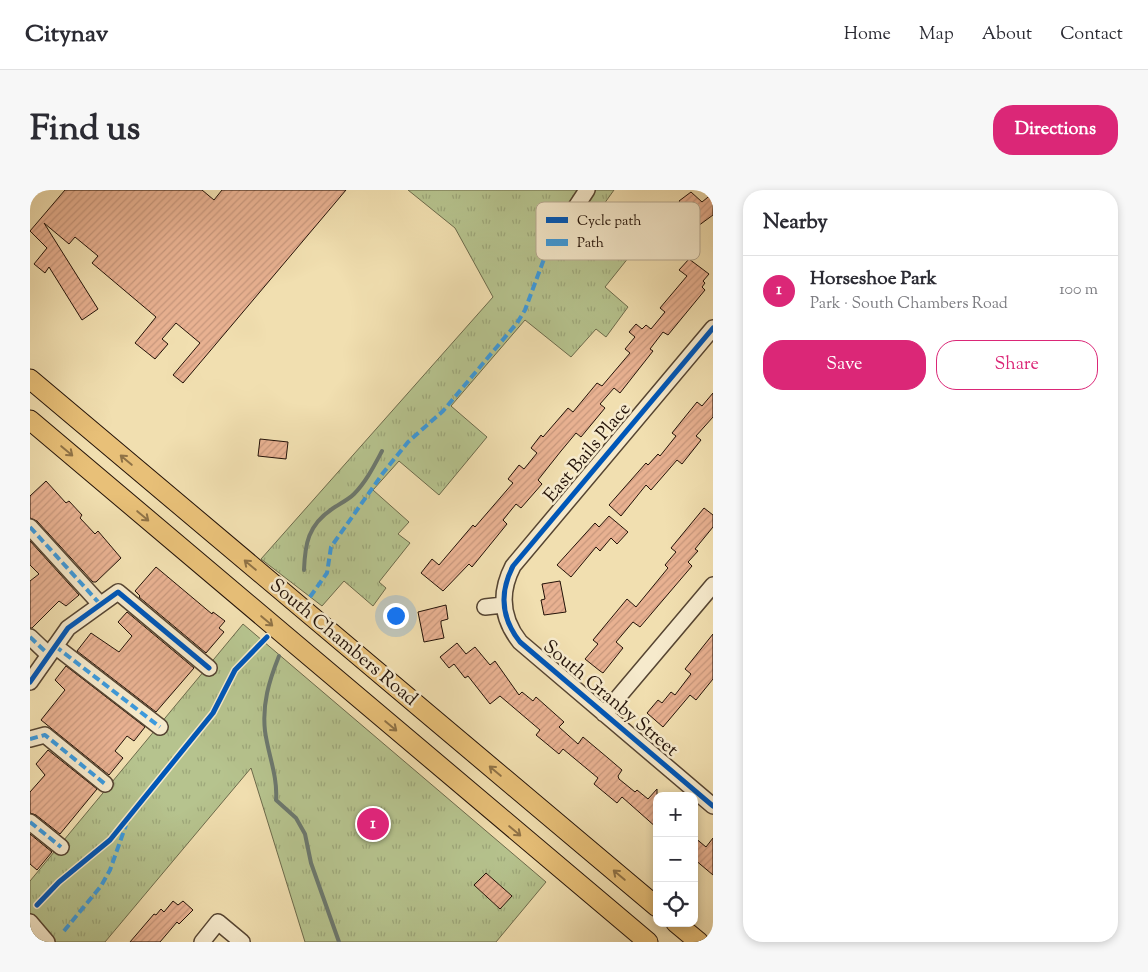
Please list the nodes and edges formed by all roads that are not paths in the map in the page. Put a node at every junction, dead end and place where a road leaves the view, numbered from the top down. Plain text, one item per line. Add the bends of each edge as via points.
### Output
1 (587, 190) edge
2 (579, 202) edge
3 (713, 328) edge
4 (30, 379) edge
5 (30, 420) edge
6 (30, 527) edge
7 (713, 585) edge
8 (100, 604) junction
9 (503, 605) junction
10 (485, 607) dead end
11 (30, 637) edge
12 (52, 650) junction
13 (209, 668) dead end
14 (30, 682) edge
15 (604, 714) junction
16 (160, 727) dead end
17 (30, 738) edge
18 (105, 784) dead end
19 (713, 806) edge
20 (30, 822) edge
21 (61, 847) dead end
22 (653, 904) edge
23 (30, 922) edge
24 (681, 927) edge
25 (47, 942) edge
26 (202, 942) edge
27 (242, 942) edge
28 (648, 942) edge
29 (699, 942) edge

1 - 2 street
3 - 9 street, East Bails Place via 513,566 504,590
22 -> 4 main road, South Chambers Road
5 -> 28 main road, South Chambers Road
6 - 8 street
7 - 15 street
8 - 12 street via 78,619
8 - 13 street via 118,592
9 - 10 street
9 - 15 street, South Granby Street via 506,621 520,642
11 - 12 street
12 - 14 street
12 - 16 street
15 - 19 street, South Granby Street
17 - 18 street via 45,734
20 - 21 street
23 - 25 street
24 - 29 main road
26 - 27 street via 218,922

